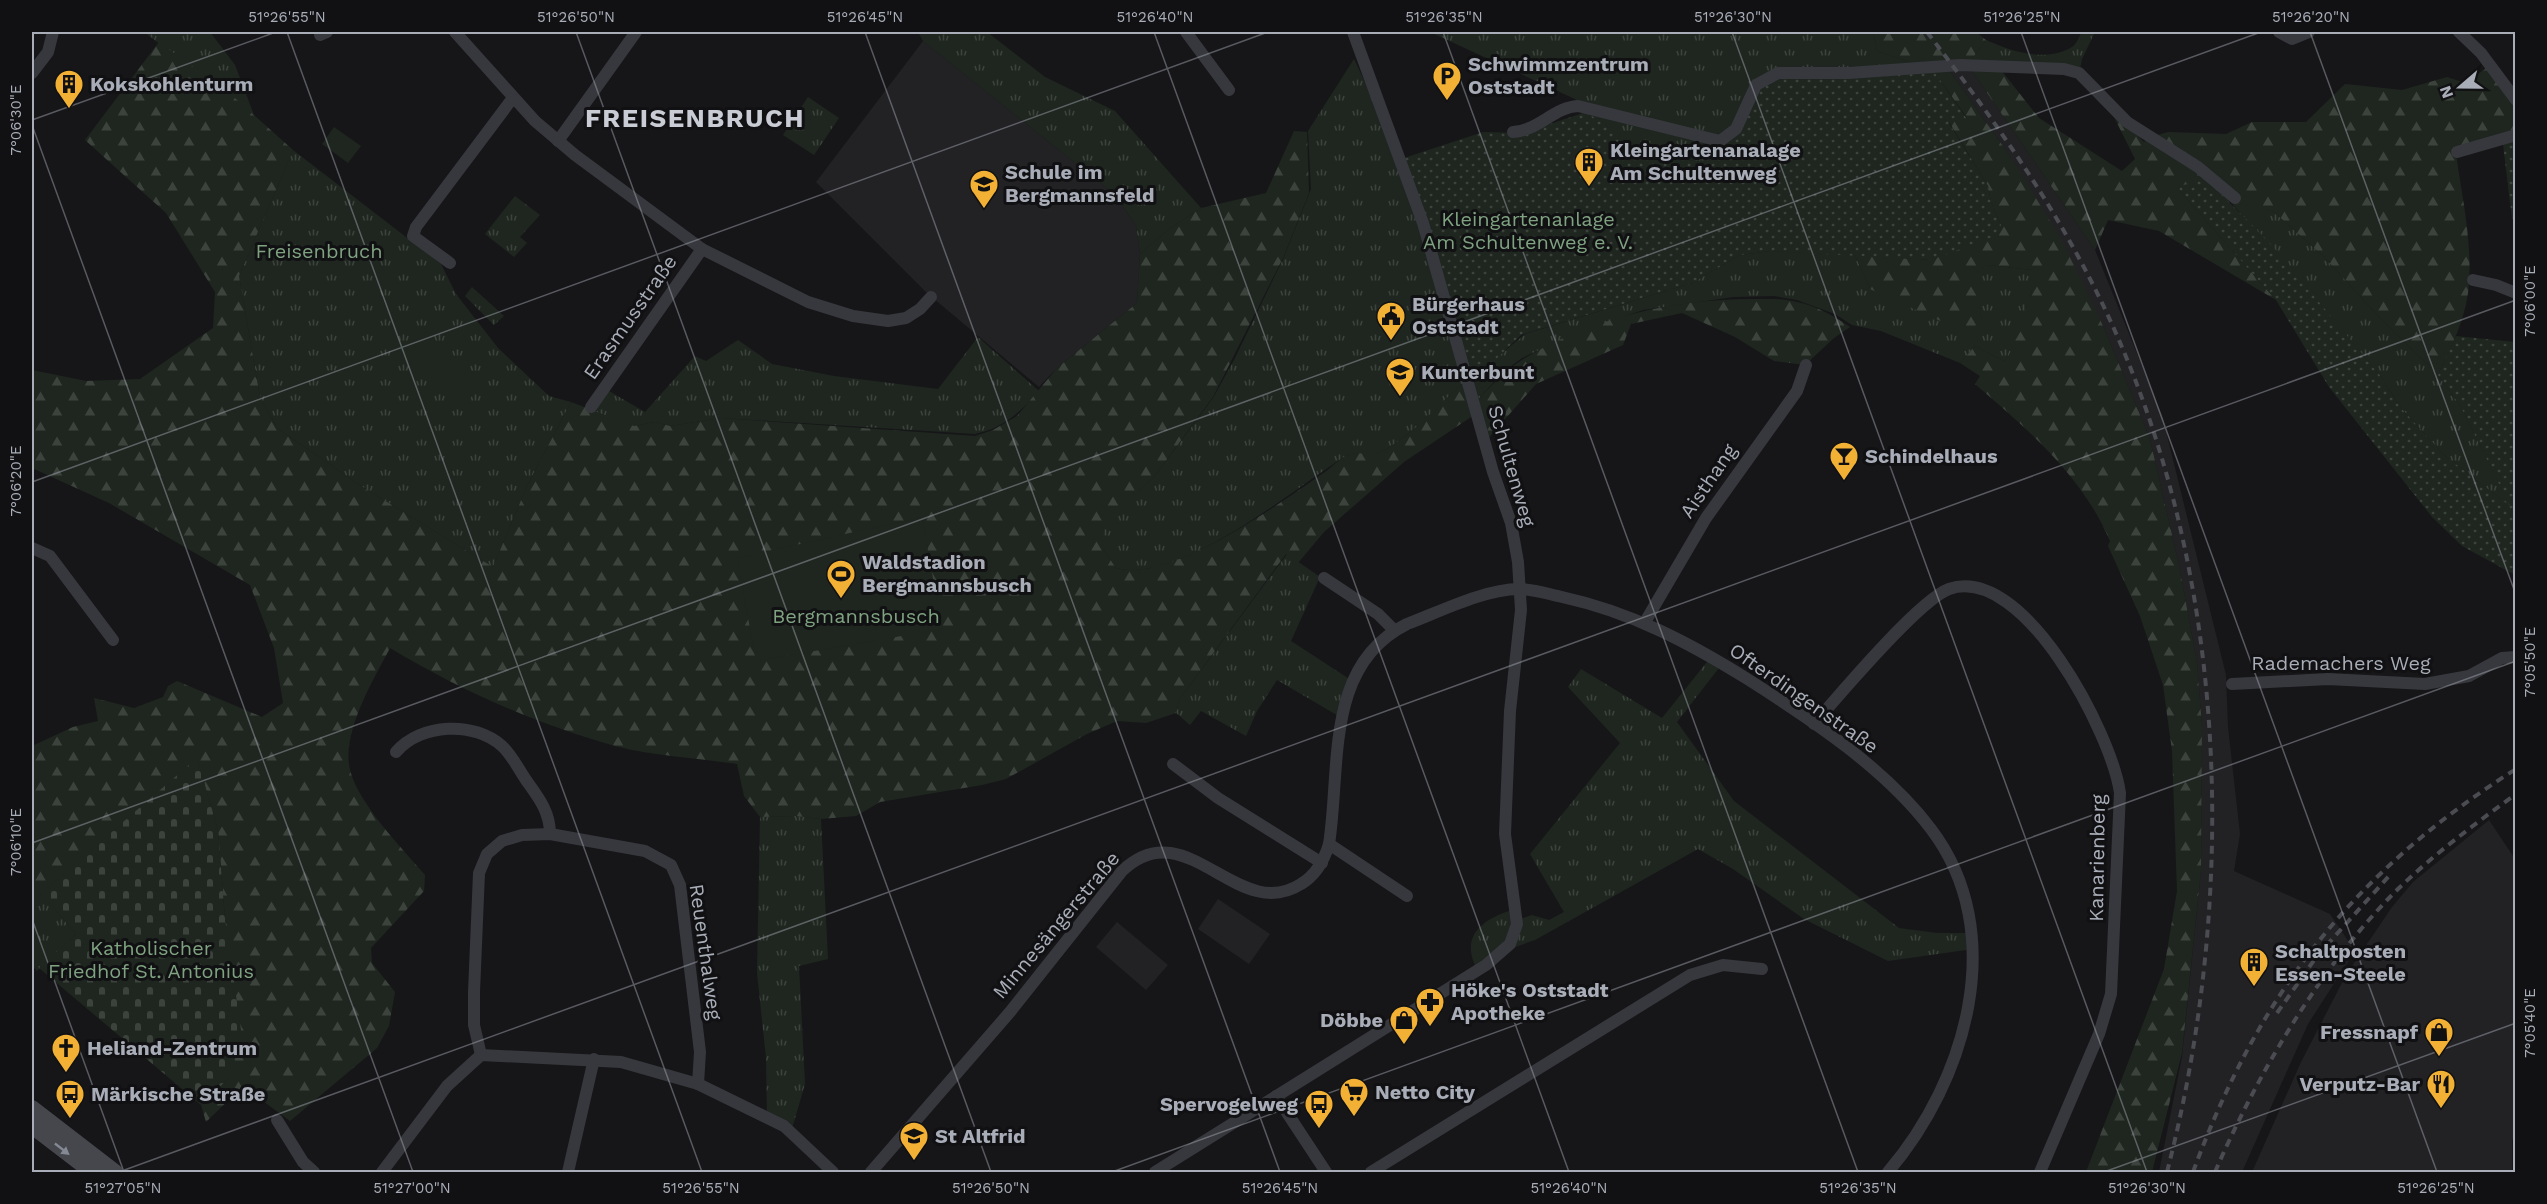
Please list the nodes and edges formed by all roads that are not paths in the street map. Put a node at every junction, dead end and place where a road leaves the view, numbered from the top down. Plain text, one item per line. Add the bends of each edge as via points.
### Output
1 (53, 32) edge
2 (455, 32) edge
3 (636, 32) edge
4 (1186, 32) edge
5 (1353, 32) edge
6 (2279, 32) edge
7 (2308, 32) edge
8 (2459, 32) edge
9 (32, 73) edge
10 (1229, 90) dead end
11 (512, 99) junction
12 (2516, 100) edge
13 (1513, 132) dead end
14 (2516, 135) edge
15 (558, 141) junction
16 (2457, 152) dead end
17 (2235, 198) dead end
18 (702, 249) junction
19 (450, 263) dead end
20 (2473, 280) dead end
21 (2516, 293) edge
22 (931, 297) dead end
23 (1806, 365) dead end
24 (591, 407) dead end
25 (32, 549) edge
26 (1324, 578) dead end
27 (1521, 589) junction
28 (1645, 622) junction
29 (1394, 630) junction
30 (113, 640) dead end
31 (2516, 657) edge
32 (2232, 684) dead end
33 (1814, 724) junction
34 (396, 752) dead end
35 (1173, 764) dead end
36 (550, 834) junction
37 (1329, 844) junction
38 (1322, 863) junction
39 (1407, 896) dead end
40 (1762, 969) dead end
41 (481, 1055) junction
42 (594, 1059) junction
43 (698, 1084) junction
44 (1276, 1096) junction
45 (32, 1108) edge
46 (278, 1120) dead end
47 (32, 1126) edge
48 (92, 1173) edge
49 (115, 1173) edge
50 (315, 1173) edge
51 (382, 1173) edge
52 (568, 1173) edge
53 (832, 1173) edge
54 (871, 1173) edge
55 (1155, 1173) edge
56 (1326, 1173) edge
57 (1371, 1173) edge
58 (1888, 1173) edge
59 (2040, 1173) edge

1 - 9 street via 48,52
2 - 11 street, Erasmusstraße
3 - 15 street
4 - 10 street
5 - 27 street, Schultenweg via 1423,223 1511,523
6 - 7 street via 2292,39
8 - 12 street via 2481,53
11 - 15 street, Erasmusstraße
11 - 19 street via 416,227 413,236
13 - 17 street via 1535,127 1578,106 1720,141 1736,129 1756,85 1778,73 1849,73 1960,65 2064,69 2079,73 2127,122 2198,166
14 - 16 street
15 - 18 street, Erasmusstraße
18 - 22 street, Erasmusstraße via 808,302 853,316 888,321 906,318
18 - 24 street, Erasmusstraße
20 - 21 street
23 - 28 street, Aisthang via 1797,391 1706,518
25 - 30 street via 50,556
26 - 29 street via 1378,614
27 - 28 street, Ofterdingenstraße
27 - 29 street, Minnesängerstraße via 1496,592
27 - 44 street, Schultenweg via 1505,807 1516,929 1503,952 1486,965
28 - 33 street, Ofterdingenstraße via 1717,660
29 - 37 street, Minnesängerstraße via 1362,661 1345,696
31 - 32 street, Rademachers Weg via 2502,658 2469,676 2425,684 2328,680
33 - 58 street, Ofterdingenstraße via 1876,773 1933,831 1959,883 1972,940 1970,998 1954,1060 1917,1132
33 - 59 street, Kanarienberg via 1927,605 1949,590 1972,586 1999,598 2022,615 2064,668 2091,714 2114,765 2120,793 2111,994 2099,1034
34 - 36 street via 405,741 444,729 467,729 485,735 503,747 543,804 550,820
35 - 38 street via 1218,798
36 - 41 street, Reuenthalweg via 522,835 502,841 487,854 479,873 474,1025
36 - 43 street, Reuenthalweg via 645,851 671,865 680,885 700,1052
37 - 38 street, Minnesängerstraße
37 - 39 street
38 - 54 street, Minnesängerstraße via 1299,886 1265,893 1253,891 1174,852 1154,853 1135,860
40 - 57 street via 1723,965 1690,975
41 - 42 street
41 - 51 street via 447,1086
42 - 43 street via 621,1062
42 - 52 street
43 - 53 street via 781,1125
44 - 55 street
44 - 56 street
45 - 49 main road
46 - 50 street via 303,1162
47 -> 48 main road

